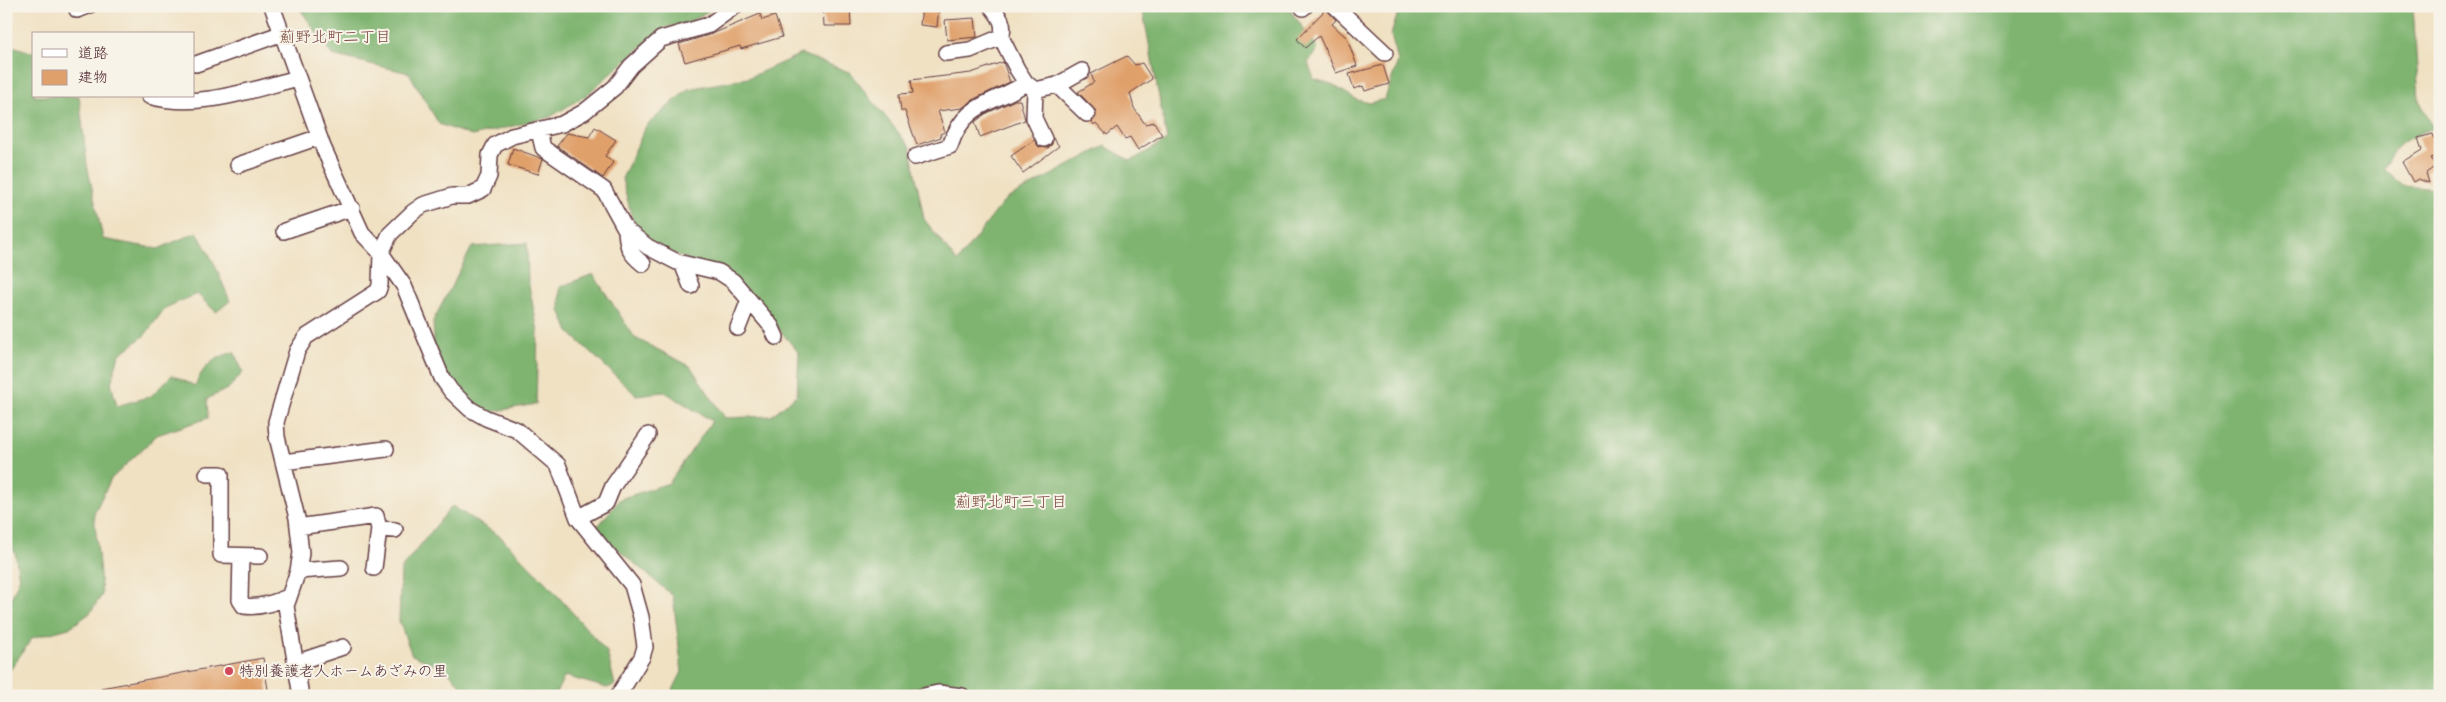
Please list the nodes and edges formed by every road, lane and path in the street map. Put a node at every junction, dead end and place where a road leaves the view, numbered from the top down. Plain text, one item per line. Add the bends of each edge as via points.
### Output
1 (272, 6) edge
2 (735, 6) edge
3 (991, 6) edge
4 (1335, 6) edge
5 (280, 34) junction
6 (1001, 37) junction
7 (946, 53) dead end
8 (1385, 53) dead end
9 (196, 64) dead end
10 (1082, 71) dead end
11 (298, 78) junction
12 (1057, 85) junction
13 (1030, 87) junction
14 (157, 98) edge
15 (1087, 114) dead end
16 (538, 131) junction
17 (319, 137) junction
18 (1044, 139) dead end
19 (915, 157) dead end
20 (238, 165) dead end
21 (352, 208) junction
22 (626, 230) junction
23 (284, 231) dead end
24 (380, 253) junction
25 (682, 263) junction
26 (642, 264) dead end
27 (690, 286) dead end
28 (749, 300) junction
29 (738, 328) dead end
30 (776, 337) dead end
31 (648, 435) dead end
32 (386, 449) dead end
33 (283, 462) junction
34 (207, 474) dead end
35 (578, 518) junction
36 (298, 527) junction
37 (379, 529) junction
38 (395, 530) dead end
39 (241, 556) junction
40 (260, 556) dead end
41 (341, 568) dead end
42 (374, 568) dead end
43 (298, 571) junction
44 (288, 597) junction
45 (343, 647) dead end
46 (295, 663) junction
47 (301, 696) edge
48 (618, 696) edge
49 (924, 696) edge
50 (962, 696) edge

1 - 5 street
2 - 16 street via 709,25 661,39 631,66 615,87 584,112 562,124
3 - 6 street via 1004,30
4 - 8 street
5 - 9 street
5 - 11 street
6 - 7 street via 970,50
6 - 13 street
10 - 12 street
11 - 14 street via 203,101
11 - 17 street
12 - 13 street
12 - 15 street
13 - 18 street via 1034,118
13 - 19 street via 968,113 956,127 950,146
16 - 22 street via 543,148 604,190
16 - 24 street via 512,136 496,145 490,155 489,176 483,189 468,196 452,196 418,208 390,234
17 - 20 street
17 - 21 street
21 - 23 street
21 - 24 street via 362,233
22 - 25 street via 648,247
22 - 26 street via 632,256
24 - 33 street via 378,291 306,337 297,351 276,422
24 - 35 street via 404,286 450,391 470,409 517,430 558,465
25 - 27 street
25 - 28 street via 727,276
28 - 29 street
28 - 30 street
31 - 35 street via 613,486 606,503
32 - 33 street
33 - 36 street
34 - 39 street via 221,474 221,556
35 - 48 street via 632,585 641,617 642,657
36 - 37 street via 376,516
36 - 43 street via 301,554
37 - 38 street
37 - 42 street
39 - 40 street
39 - 44 street via 240,600 244,606 254,608
41 - 43 street
43 - 44 street
44 - 46 street via 286,606
45 - 46 street
46 - 47 street
49 - 50 street

